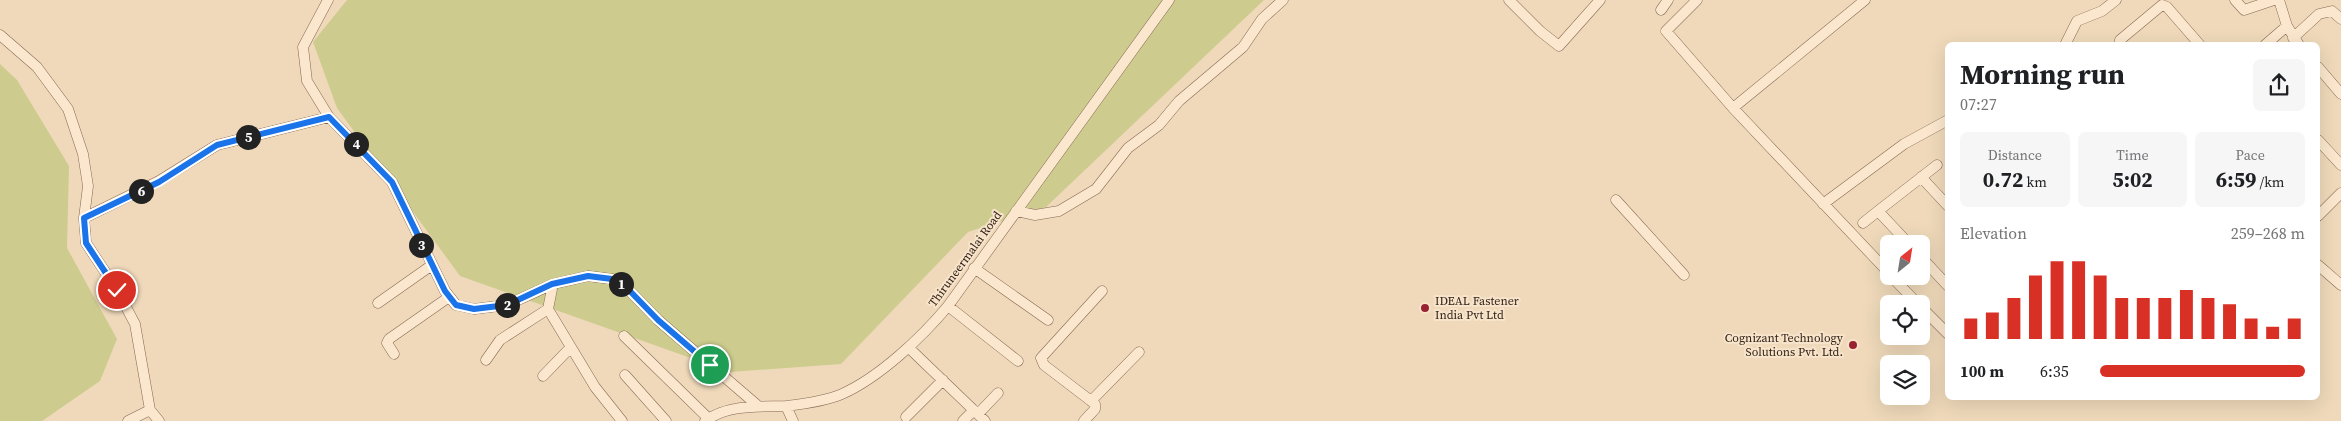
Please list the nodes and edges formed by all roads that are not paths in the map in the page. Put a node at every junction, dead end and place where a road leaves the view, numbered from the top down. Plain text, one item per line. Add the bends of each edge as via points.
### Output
1 (328, 0) edge
2 (1168, 0) edge
3 (1283, 0) edge
4 (1509, 0) edge
5 (1600, 0) edge
6 (1668, 0) edge
7 (1697, 0) edge
8 (1865, 0) edge
9 (2116, 0) edge
10 (2235, 0) edge
11 (2274, 0) edge
12 (2279, 0) edge
13 (2256, 2) edge
14 (1661, 10) dead end
15 (2341, 19) edge
16 (2287, 26) junction
17 (0, 35) edge
18 (2066, 42) edge
19 (2120, 42) edge
20 (2197, 42) edge
21 (2268, 42) edge
22 (2296, 42) edge
23 (2320, 69) edge
24 (2341, 94) edge
25 (1733, 108) junction
26 (329, 117) junction
27 (1945, 122) edge
28 (2320, 142) edge
29 (1937, 165) dead end
30 (2341, 165) edge
31 (1921, 177) junction
32 (2341, 193) edge
33 (1616, 200) dead end
34 (1945, 203) edge
35 (1823, 204) junction
36 (1016, 211) junction
37 (1878, 211) junction
38 (2320, 214) edge
39 (84, 218) junction
40 (1863, 223) dead end
41 (1901, 235) edge
42 (1880, 264) edge
43 (432, 265) junction
44 (2320, 266) edge
45 (1930, 267) edge
46 (974, 268) junction
47 (1684, 275) dead end
48 (2340, 281) edge
49 (1945, 283) edge
50 (552, 284) junction
51 (1900, 285) edge
52 (1102, 291) dead end
53 (1909, 295) edge
54 (449, 296) junction
55 (378, 303) dead end
56 (948, 306) junction
57 (548, 309) junction
58 (1930, 316) edge
59 (1048, 320) dead end
60 (1945, 331) edge
61 (624, 336) dead end
62 (570, 348) junction
63 (909, 348) junction
64 (1139, 352) dead end
65 (394, 354) dead end
66 (486, 360) dead end
67 (1018, 361) dead end
68 (625, 374) dead end
69 (544, 376) dead end
70 (943, 380) junction
71 (998, 393) dead end
72 (1091, 401) junction
73 (757, 405) junction
74 (786, 406) junction
75 (150, 410) junction
76 (979, 415) edge
77 (906, 417) dead end
78 (706, 420) edge
79 (128, 421) edge
80 (159, 421) edge
81 (622, 421) edge
82 (666, 421) edge
83 (793, 421) edge
84 (963, 421) edge
85 (1084, 421) edge

1 - 26 street via 303,47 307,81
2 - 36 street, Thiruneermalai Road
3 - 36 street via 1262,19 1243,47 1179,101 1159,125 1128,148 1096,189 1058,211 1035,215
4 - 5 street via 1559,46
6 - 14 street
7 - 25 street via 1666,31
8 - 25 street
9 - 18 street via 2102,11 2077,21
10 - 13 street via 2244,10
11 - 13 street
12 - 16 street
15 - 22 street via 2332,11 2319,14
16 - 21 street
16 - 22 street
17 - 39 street via 37,67 68,109 83,154 88,186
19 - 20 street via 2162,5
23 - 24 street
25 - 35 street
26 - 39 street via 217,145 159,182
26 - 43 street via 392,182
27 - 35 street via 1904,144
28 - 30 street
29 - 31 street
31 - 34 street
31 - 37 street
32 - 38 street
33 - 47 street
35 - 42 street
36 - 46 street, Thiruneermalai Road
37 - 40 street
37 - 41 street
39 - 75 street via 86,243 135,324
43 - 54 street
43 - 55 street
44 - 48 street
45 - 49 street
46 - 56 street, Thiruneermalai Road
46 - 59 street
50 - 54 street via 507,305 464,308 456,305
50 - 57 street
50 - 73 street via 588,276 612,279 627,288 658,320
51 - 53 street
52 - 72 street via 1041,358 1044,365
54 - 65 street via 389,339 387,343
56 - 63 street, Thiruneermalai Road
56 - 67 street
57 - 62 street
57 - 66 street via 500,340
58 - 60 street
61 - 78 street
62 - 69 street
62 - 81 street
63 - 70 street
63 - 74 street, Thiruneermalai Road via 842,394
64 - 72 street
68 - 82 street
70 - 76 street
70 - 77 street
71 - 76 street
72 - 85 street via 1095,409
73 - 74 street, Thiruneermalai Road
73 - 78 street, Thiruneermalai Road via 722,412
74 - 83 street
75 - 79 street
75 - 80 street
76 - 84 street

